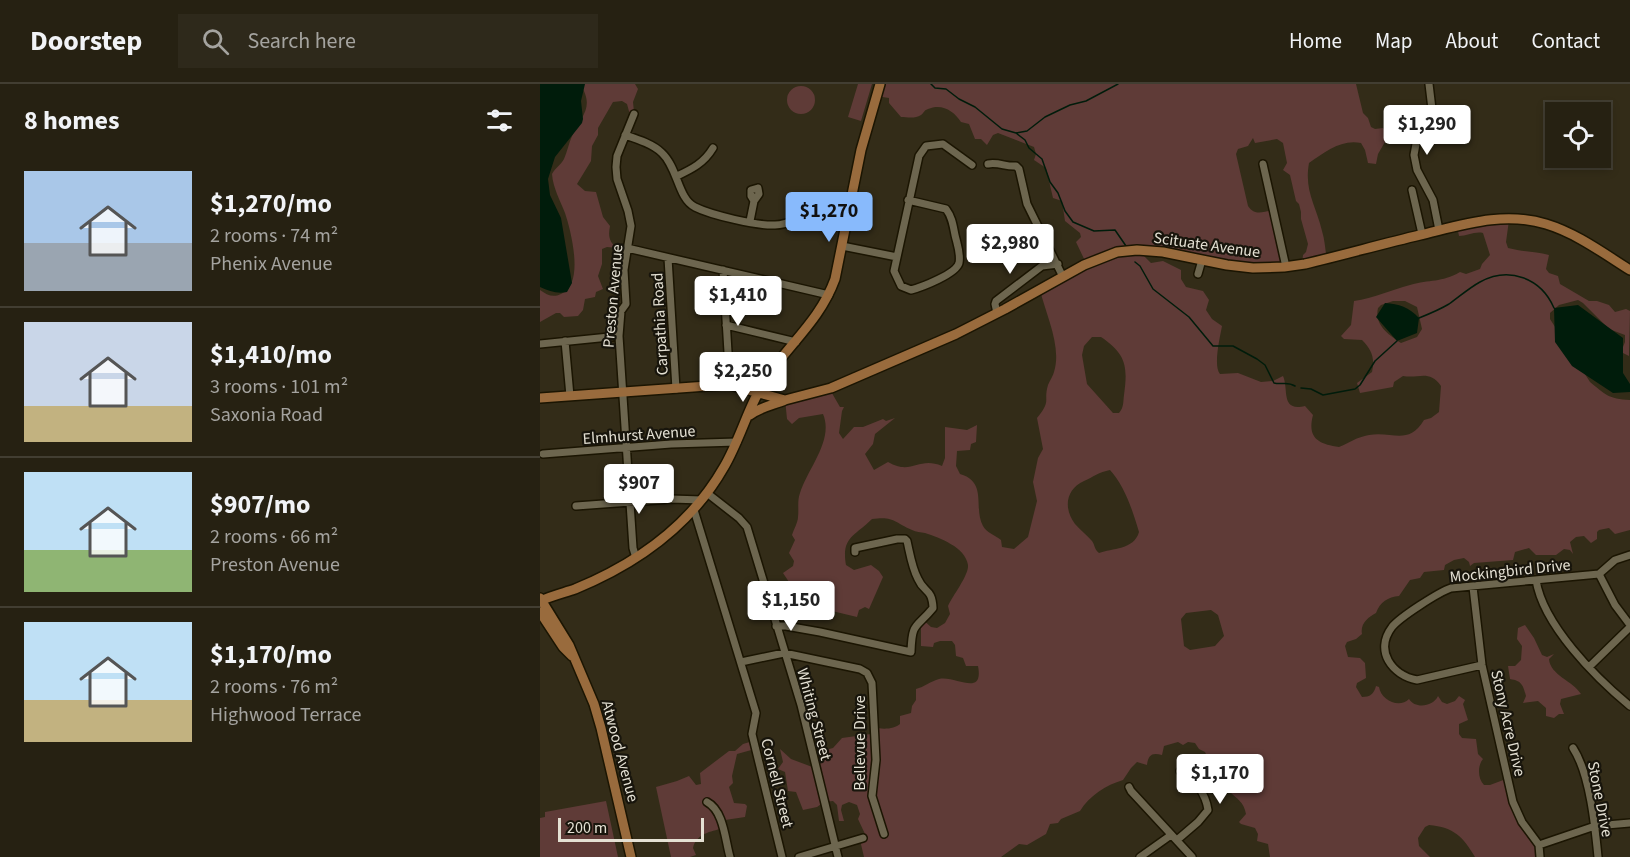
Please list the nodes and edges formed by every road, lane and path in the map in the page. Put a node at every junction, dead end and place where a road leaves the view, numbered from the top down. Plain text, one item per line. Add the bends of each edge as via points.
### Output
1 (880, 84) edge
2 (1429, 84) edge
3 (633, 114) dead end
4 (625, 135) junction
5 (713, 148) dead end
6 (988, 164) dead end
7 (1263, 164) dead end
8 (972, 165) dead end
9 (677, 176) junction
10 (1412, 190) dead end
11 (908, 200) junction
12 (754, 201) dead end
13 (847, 217) junction
14 (750, 222) junction
15 (1439, 230) junction
16 (1422, 234) junction
17 (842, 246) junction
18 (627, 248) junction
19 (897, 257) junction
20 (669, 258) junction
21 (1202, 260) junction
22 (1058, 264) junction
23 (1286, 267) junction
24 (723, 270) junction
25 (1630, 270) edge
26 (1198, 273) dead end
27 (1063, 277) junction
28 (829, 295) junction
29 (997, 313) junction
30 (726, 325) junction
31 (619, 336) junction
32 (565, 341) junction
33 (796, 342) junction
34 (540, 344) edge
35 (730, 385) junction
36 (676, 389) junction
37 (623, 392) junction
38 (759, 392) junction
39 (570, 396) junction
40 (540, 398) edge
41 (785, 400) junction
42 (748, 416) junction
43 (737, 442) junction
44 (626, 448) junction
45 (543, 454) dead end
46 (704, 496) junction
47 (630, 503) junction
48 (576, 506) dead end
49 (694, 510) junction
50 (855, 552) dead end
51 (1630, 555) edge
52 (636, 558) junction
53 (1599, 574) junction
54 (1536, 580) junction
55 (1473, 587) junction
56 (541, 600) edge
57 (540, 612) edge
58 (776, 626) junction
59 (1630, 626) edge
60 (557, 630) junction
61 (784, 653) junction
62 (741, 662) junction
63 (1482, 665) junction
64 (1589, 667) junction
65 (1630, 706) edge
66 (1573, 748) dead end
67 (1180, 771) dead end
68 (1129, 787) dead end
69 (707, 802) dead end
70 (1630, 823) edge
71 (1595, 826) junction
72 (884, 834) dead end
73 (862, 838) dead end
74 (1174, 838) junction
75 (1539, 845) junction
76 (835, 846) junction
77 (631, 857) edge
78 (730, 857) edge
79 (782, 857) edge
80 (799, 857) edge
81 (838, 857) edge
82 (1140, 857) edge
83 (1192, 857) edge
84 (1540, 857) edge
85 (1598, 857) edge

1 - 13 main road
2 - 15 street via 1432,109 1414,155 1417,170 1434,200
3 - 4 street, Preston Avenue
4 - 9 street via 661,152
4 - 18 street, Preston Avenue via 616,167 631,226
5 - 9 street via 697,166
6 - 22 street via 1001,163 1019,169 1027,204
7 - 23 street
8 - 11 street via 943,144 926,147 919,156
9 - 14 street via 692,206
10 - 16 street
11 - 19 street
11 - 19 street via 948,211 959,265 950,273 908,290 900,286 895,276
12 - 14 street
13 - 14 street via 819,213 788,224
13 - 17 main road
15 - 16 main road, Scituate Avenue
15 - 25 main road, Scituate Avenue via 1491,219 1539,222 1568,233
16 - 23 main road, Scituate Avenue
17 - 19 street
17 - 28 main road
18 - 20 street
18 - 31 street, Preston Avenue via 626,304 621,311
20 - 24 street
20 - 36 street, Carpathia Road
21 - 23 main road, Scituate Avenue via 1253,268
21 - 26 street
21 - 27 main road, Scituate Avenue via 1163,252 1124,251 1096,259
22 - 27 street
22 - 29 street via 1042,266 996,301
24 - 28 street
24 - 30 street
27 - 29 main road, Scituate Avenue
28 - 33 main road
29 - 41 main road, Scituate Avenue via 831,388
30 - 33 street
30 - 35 street
31 - 32 street
31 - 37 street, Preston Avenue
32 - 34 street
32 - 39 street
33 - 38 main road
35 - 36 main road
35 - 38 main road
36 - 37 main road
37 - 39 main road
37 - 44 street, Preston Avenue
38 - 41 main road
38 - 42 main road
39 - 40 main road
41 - 42 main road, Scituate Avenue
42 - 43 main road
43 - 44 street, Elmhurst Avenue
43 - 46 main road
44 - 45 street, Elmhurst Avenue
44 - 47 street, Preston Avenue
46 - 47 street
46 - 49 main road
46 - 58 street, Whiting Street via 747,527
47 - 48 street
47 - 52 street, Preston Avenue
49 - 52 main road
49 - 62 street, Cornell Street
50 - 58 street via 855,548 897,539 907,541 919,582 932,598 933,609 915,625 911,652
51 - 53 street via 1615,560
52 - 56 main road via 574,589
53 - 54 street, Mockingbird Drive
53 - 59 street
54 - 55 street, Mockingbird Drive
54 - 64 street via 1542,601 1567,645
55 - 63 street, Stony Acre Drive
55 - 63 street, Mockingbird Drive via 1440,593 1396,623 1388,633 1386,647 1388,662 1394,669 1417,680
56 - 60 main road, Atwood Avenue
57 - 60 main road, Atwood Avenue
58 - 61 street, Whiting Street
59 - 64 street
60 - 77 main road, Atwood Avenue via 569,645 589,690
61 - 62 street, Bellevue Drive
61 - 72 street, Bellevue Drive via 860,669 870,677 876,760 872,796
61 - 76 street, Whiting Street via 803,713
62 - 79 street, Cornell Street via 756,713 752,734
63 - 75 street, Stony Acre Drive via 1513,802
64 - 65 street
66 - 71 street, Stone Drive via 1580,759
67 - 74 street via 1191,778 1208,810
68 - 74 street
69 - 78 street via 718,814
70 - 71 street
71 - 75 street
71 - 85 street, Stone Drive
73 - 76 street
74 - 82 street
74 - 83 street
75 - 84 street
76 - 80 street
76 - 81 street, Whiting Street

